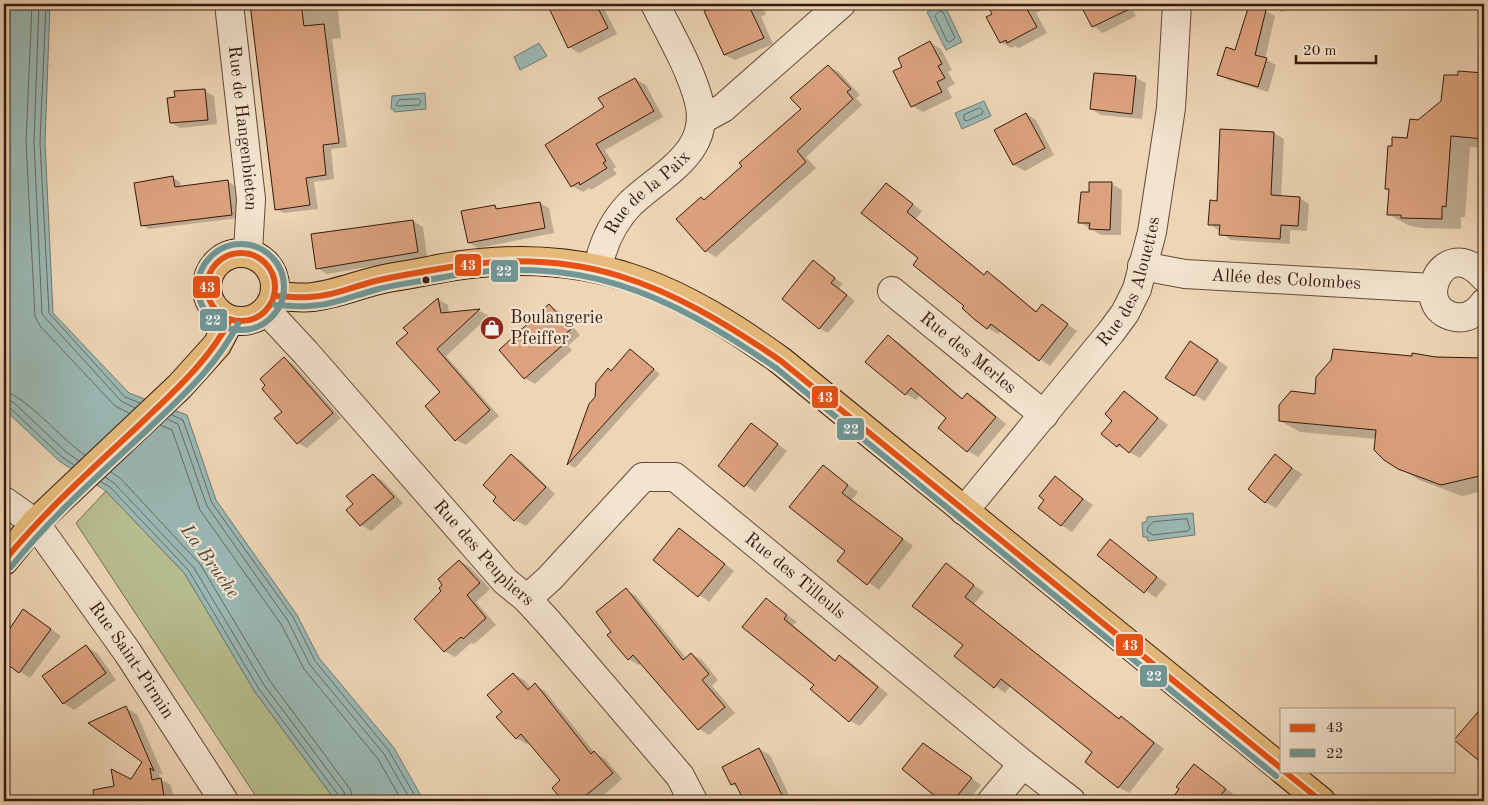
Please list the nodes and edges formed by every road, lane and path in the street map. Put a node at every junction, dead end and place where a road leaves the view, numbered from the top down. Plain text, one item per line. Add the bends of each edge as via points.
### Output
1 (229, 4) edge
2 (656, 4) edge
3 (841, 4) edge
4 (1177, 4) edge
5 (701, 120) junction
6 (248, 252) junction
7 (1142, 266) junction
8 (598, 267) junction
9 (1484, 277) edge
10 (1432, 288) junction
11 (892, 291) dead end
12 (271, 303) junction
13 (1484, 303) edge
14 (230, 320) junction
15 (1044, 415) junction
16 (4, 501) edge
17 (964, 511) junction
18 (35, 523) junction
19 (4, 562) edge
20 (527, 599) junction
21 (1023, 764) junction
22 (1280, 768) edge
23 (1285, 772) edge
24 (224, 801) edge
25 (693, 801) edge
26 (992, 801) edge
27 (1071, 801) edge
28 (1321, 801) edge

1 - 6 street, Rue de Hangenbieten via 252,199
2 - 5 street, Rue de la Paix via 699,100
3 - 5 street via 723,108
4 - 7 street, Rue des Alouettes via 1171,108 1152,232
5 - 8 street, Rue de la Paix via 692,150 630,204 613,228 601,252
6 - 12 main road via 271,268 276,281
6 - 14 main road via 233,253 220,259 210,271 209,300
7 - 10 street, Allée des Colombes via 1185,274
7 - 15 street, Rue des Alouettes via 1137,289 1125,313
8 - 12 main road via 548,262 479,263 381,279 313,297
8 - 17 main road via 658,288 724,322 781,361
9 - 10 street via 1475,267 1461,262 1448,265 1438,273
10 - 13 street via 1436,305 1448,316 1462,318 1476,313
11 - 15 street, Rue des Merles
12 - 14 main road via 256,318 243,322
12 - 20 street, Rue des Peupliers via 505,581
14 - 18 main road via 217,345 180,386
15 - 17 street, Rue des Alouettes
16 - 18 street, Rue Saint-Pirmin
17 - 22 main road
18 - 19 main road
18 - 24 street, Rue Saint-Pirmin via 128,653
20 - 21 street, Rue des Tilleuls via 643,477 675,477
20 - 25 street, Rue des Peupliers via 680,776
21 - 26 street
21 - 27 street, Rue des Tilleuls
23 - 28 main road

